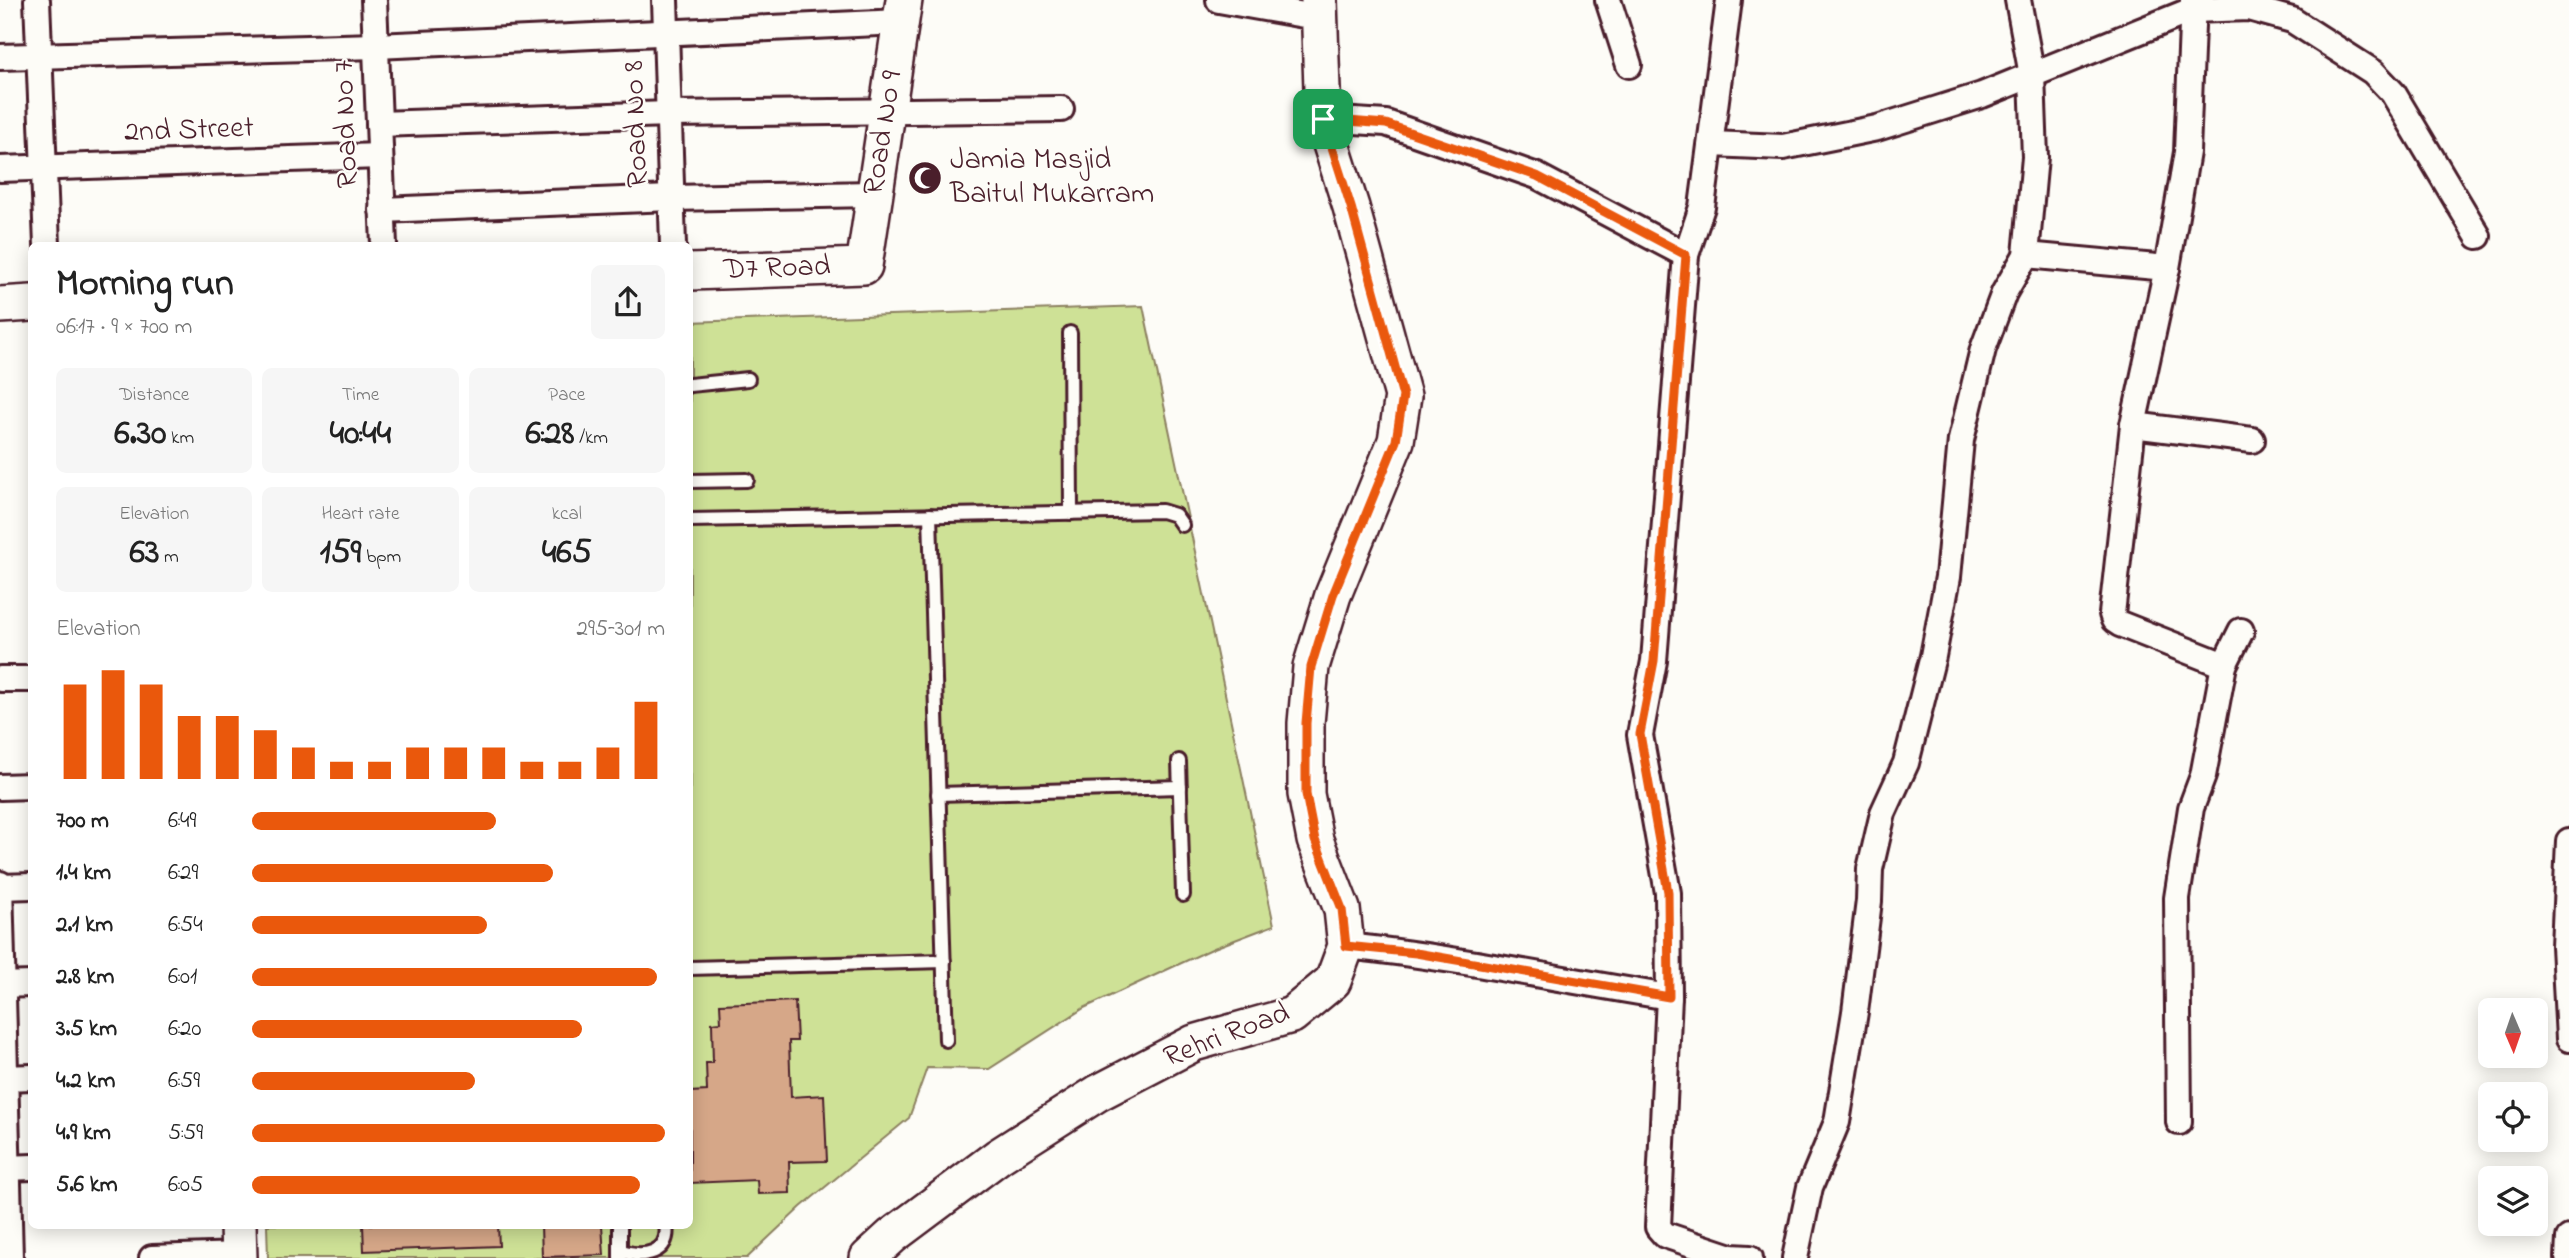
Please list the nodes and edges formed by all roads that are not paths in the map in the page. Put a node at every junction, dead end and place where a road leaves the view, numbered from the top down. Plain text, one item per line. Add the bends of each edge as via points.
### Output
1 (37, 0) edge
2 (374, 0) edge
3 (665, 0) edge
4 (1219, 0) edge
5 (1608, 0) edge
6 (1729, 0) edge
7 (2018, 0) edge
8 (2192, 5) edge
9 (1320, 9) edge
10 (902, 11) edge
11 (666, 32) junction
12 (376, 46) junction
13 (39, 55) junction
14 (0, 57) edge
15 (1629, 65) dead end
16 (2032, 75) junction
17 (1061, 109) dead end
18 (887, 111) junction
19 (669, 114) junction
20 (1323, 119) junction
21 (379, 124) junction
22 (1711, 144) junction
23 (380, 156) junction
24 (44, 167) junction
25 (0, 169) edge
26 (874, 194) junction
27 (671, 198) junction
28 (382, 210) junction
29 (2478, 236) dead end
30 (47, 242) edge
31 (384, 242) edge
32 (673, 242) edge
33 (1686, 255) junction
34 (2026, 255) junction
35 (864, 267) joint
36 (2167, 268) junction
37 (693, 272) edge
38 (28, 303) edge
39 (0, 305) edge
40 (1070, 333) dead end
41 (748, 379) dead end
42 (693, 385) edge
43 (2133, 425) junction
44 (2252, 440) dead end
45 (747, 480) dead end
46 (693, 481) edge
47 (1071, 513) junction
48 (930, 515) junction
49 (693, 520) edge
50 (1182, 525) dead end
51 (2241, 631) dead end
52 (2224, 665) junction
53 (0, 679) edge
54 (28, 679) edge
55 (1179, 761) dead end
56 (28, 786) edge
57 (0, 787) edge
58 (1180, 787) junction
59 (938, 794) junction
60 (2569, 841) edge
61 (0, 886) edge
62 (28, 886) edge
63 (1183, 895) dead end
64 (1346, 946) junction
65 (944, 961) junction
66 (693, 968) edge
67 (28, 984) edge
68 (2, 985) edge
69 (1669, 997) junction
70 (946, 1040) dead end
71 (2569, 1040) edge
72 (28, 1079) edge
73 (4, 1088) edge
74 (2179, 1122) dead end
75 (19, 1167) edge
76 (4, 1194) edge
77 (620, 1229) edge
78 (666, 1229) edge
79 (2569, 1238) edge
80 (238, 1246) edge
81 (621, 1254) edge
82 (10, 1258) edge
83 (152, 1258) edge
84 (867, 1258) edge
85 (1750, 1258) edge
86 (1796, 1258) edge
87 (2568, 1258) edge

1 - 13 street
2 - 12 street, Road No 7
3 - 11 street, Road No 8
4 - 9 street
5 - 15 street
6 - 22 street
7 - 16 street
8 - 16 street
8 - 29 street via 2274,13 2373,72 2393,93
8 - 36 street via 2187,152
9 - 20 street, Rehri Road
10 - 11 street
10 - 18 street, Road No 9
11 - 12 street
11 - 19 street, Road No 8
12 - 13 street
12 - 21 street, Road No 7
13 - 14 street
13 - 24 street
16 - 22 street via 1877,128 1809,144
16 - 34 street via 2035,157
17 - 18 street
18 - 19 street
18 - 26 street, Road No 9
19 - 21 street
19 - 27 street, Road No 8
20 - 33 street via 1386,124 1537,176
20 - 64 street, Rehri Road via 1403,396 1396,441 1333,595 1311,667 1306,794 1315,840 1342,909
21 - 23 street, Road No 7
22 - 33 street via 1702,207
23 - 24 street, 2nd Street
23 - 28 street, Road No 7
24 - 25 street, 2nd Street
24 - 30 street
26 - 27 street
26 - 35 street, Road No 9
27 - 28 street
27 - 32 street, Road No 8
28 - 31 street, Road No 7
33 - 69 street via 1654,661 1640,734 1668,892
34 - 36 street
34 - 86 street via 2004,293 1983,349 1961,440 1948,577 1933,656 1906,762 1883,813 1870,869 1870,901 1837,1122 1810,1187
35 - 37 street, D7 Road
36 - 43 street
38 - 39 street
40 - 47 lane
41 - 42 lane
43 - 44 street
43 - 52 street via 2114,620
45 - 46 lane
47 - 48 lane
47 - 50 lane via 1162,511 1175,515
48 - 49 lane
48 - 59 lane
51 - 52 street
52 - 74 street via 2203,776 2190,808 2177,898
53 - 54 street
55 - 58 lane
56 - 57 street
58 - 59 lane
58 - 63 lane
59 - 65 lane
60 - 71 street via 2564,946
61 - 62 street
61 - 68 street
64 - 69 street via 1416,953
64 - 84 street, Rehri Road via 1333,981 1292,1015 1194,1043 1098,1093 999,1156
65 - 66 lane
65 - 70 lane
67 - 68 street
68 - 73 street
69 - 85 street via 1658,1227 1665,1235 1731,1257
72 - 73 street
73 - 75 street
75 - 76 street
76 - 82 street
77 - 81 lane
78 - 81 lane via 664,1243 656,1252 644,1257
79 - 87 street
80 - 83 street

